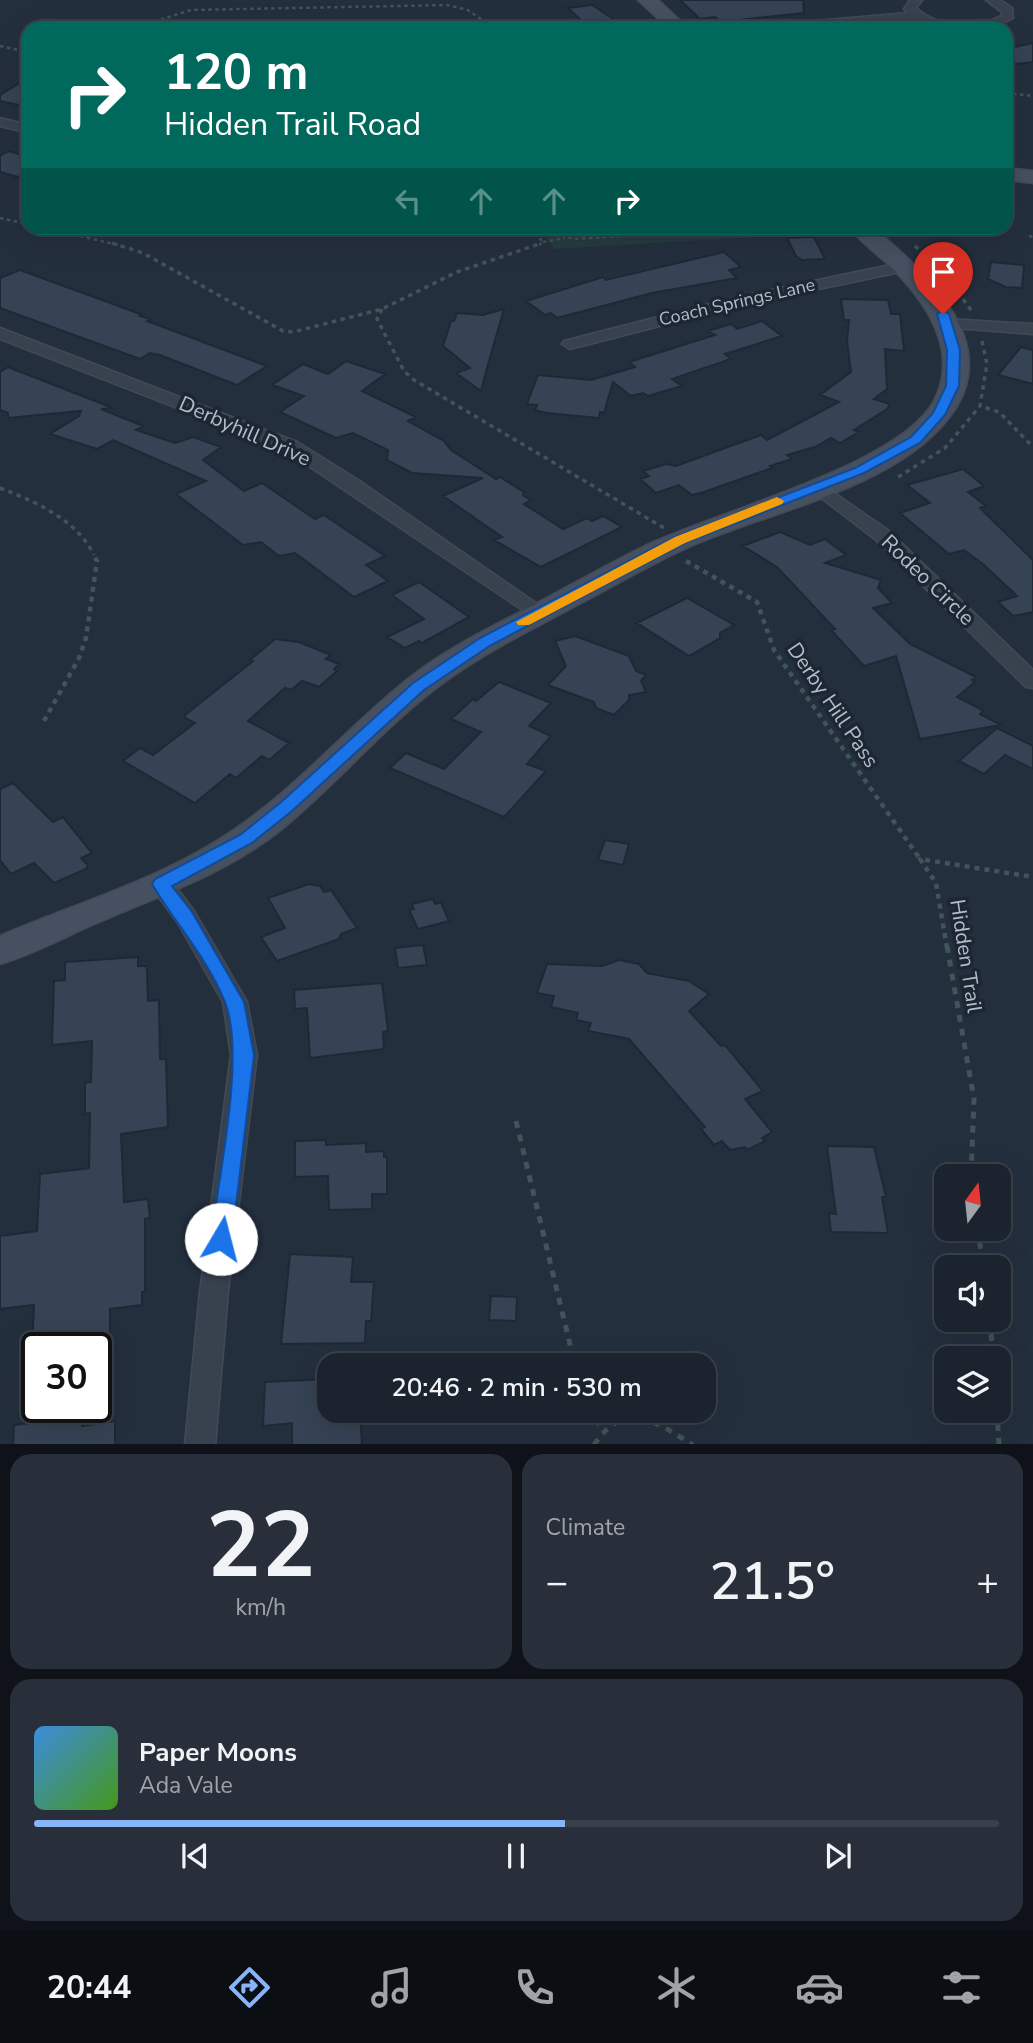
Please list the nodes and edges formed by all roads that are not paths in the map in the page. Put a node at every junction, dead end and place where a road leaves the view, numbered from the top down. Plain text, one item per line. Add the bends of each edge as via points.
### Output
1 (646, 0) edge
2 (916, 0) edge
3 (992, 0) edge
4 (916, 16) junction
5 (671, 21) edge
6 (860, 21) edge
7 (931, 21) edge
8 (999, 21) edge
9 (0, 122) edge
10 (21, 127) edge
11 (1013, 175) edge
12 (1033, 177) edge
13 (869, 235) edge
14 (905, 267) junction
15 (947, 324) junction
16 (1033, 329) edge
17 (0, 333) edge
18 (570, 344) dead end
19 (817, 486) junction
20 (540, 613) junction
21 (1033, 682) edge
22 (161, 884) junction
23 (0, 951) edge
24 (200, 1444) edge

1 - 5 street
2 - 4 street via 910,9
3 - 8 street via 1008,11 1007,18
4 - 6 street
4 - 7 street
9 - 10 street
11 - 12 street
13 - 14 street
14 - 15 street via 933,296
14 - 18 street, Coach Springs Lane via 776,291
15 - 16 street
15 - 19 street via 955,366 953,386 930,427 891,455
17 - 20 street, Derbyhill Drive via 291,446
19 - 20 street via 680,540
19 - 21 street, Rodeo Circle via 882,535
20 - 22 street via 418,687 246,839
22 - 23 street
22 - 24 street via 186,917 235,1002 244,1055

